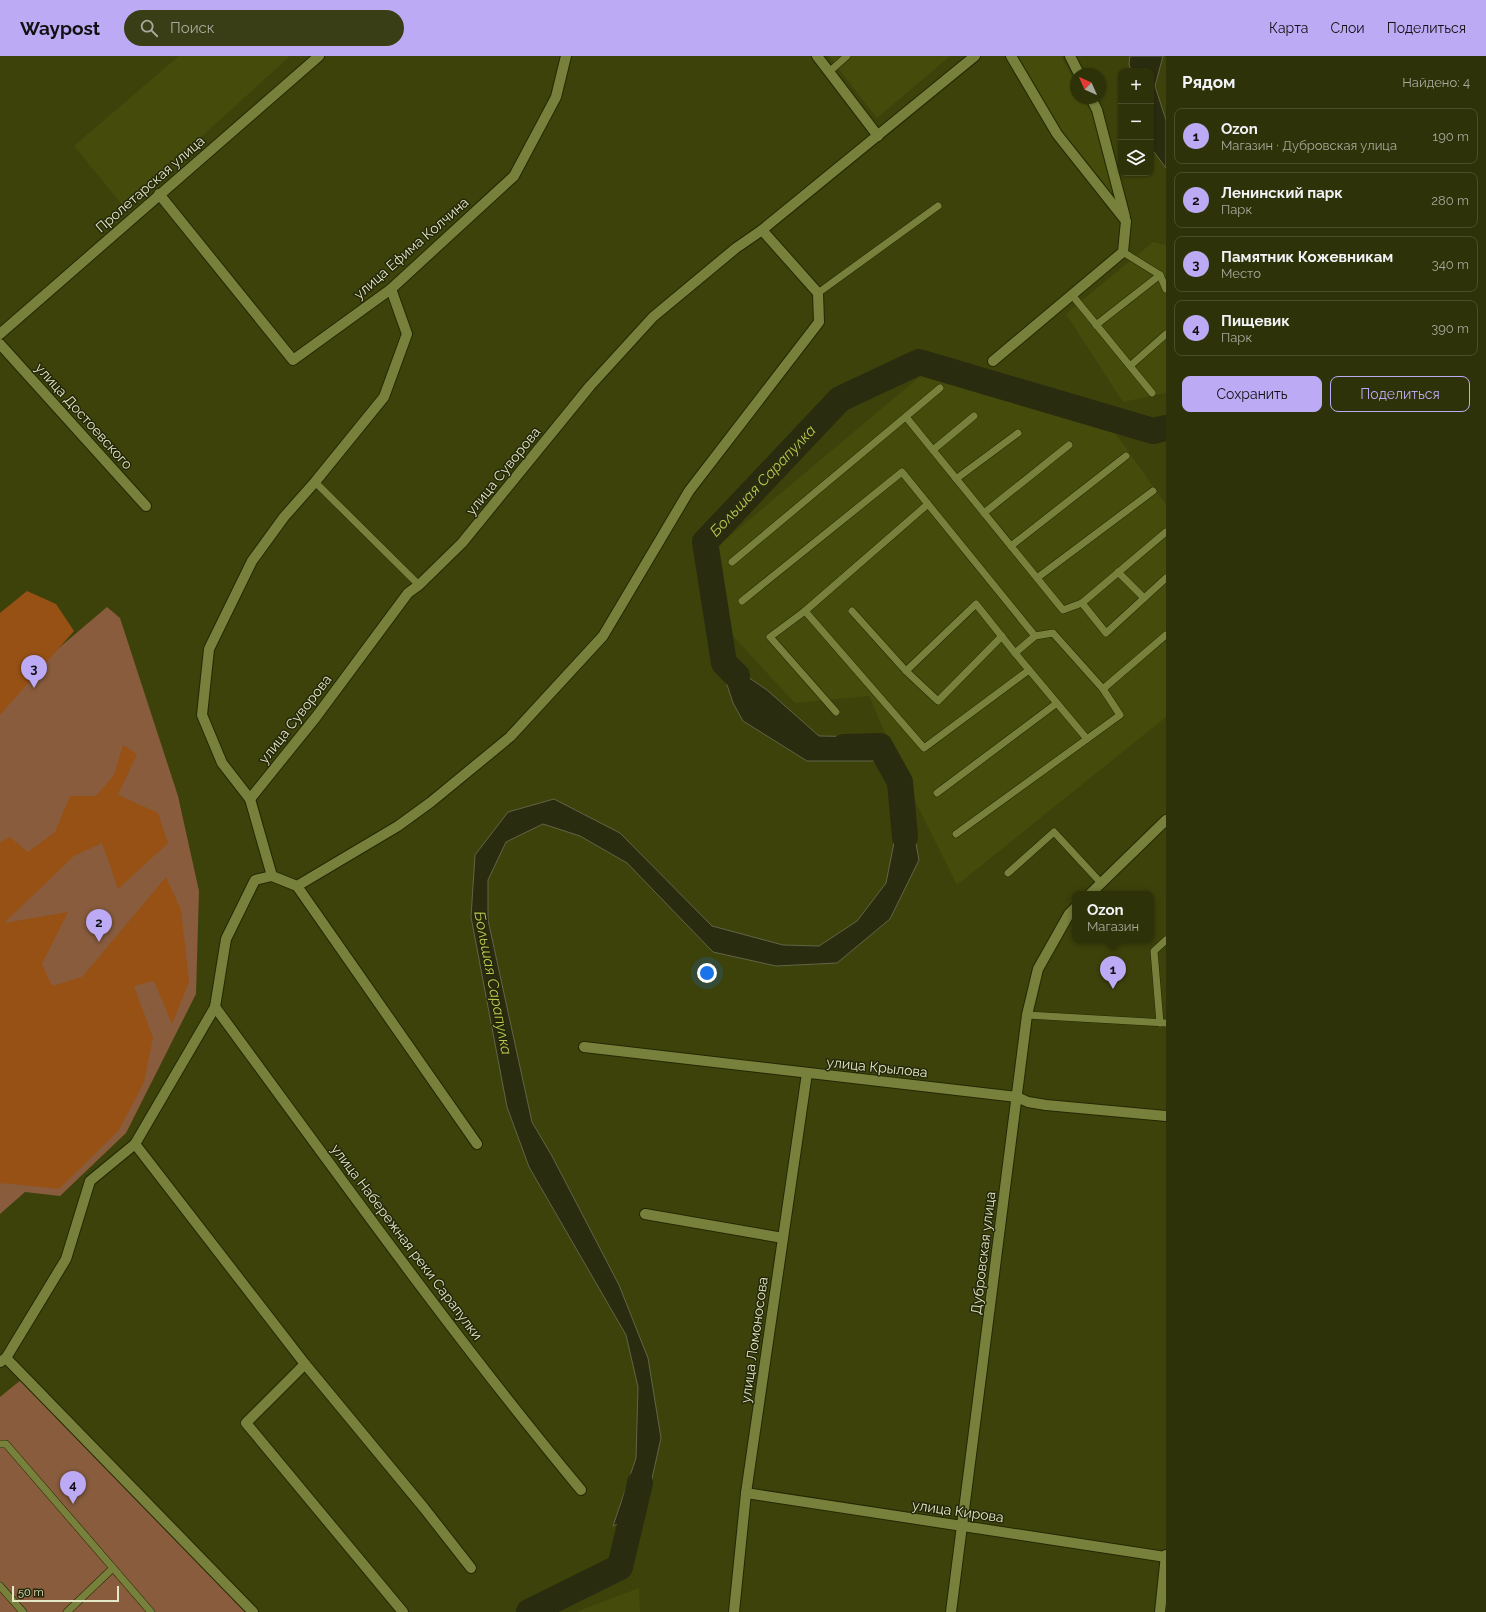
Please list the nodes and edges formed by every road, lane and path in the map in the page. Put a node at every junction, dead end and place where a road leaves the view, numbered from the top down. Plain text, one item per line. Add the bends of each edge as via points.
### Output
1 (319, 56) edge
2 (566, 56) edge
3 (817, 56) edge
4 (847, 56) edge
5 (975, 56) edge
6 (1011, 56) edge
7 (1070, 56) edge
8 (1076, 68) edge
9 (829, 72) junction
10 (1094, 104) edge
11 (878, 136) junction
12 (159, 194) junction
13 (938, 206) dead end
14 (1126, 221) junction
15 (762, 230) junction
16 (1123, 252) junction
17 (1160, 275) junction
18 (391, 289) junction
19 (1166, 289) edge
20 (818, 293) junction
21 (1072, 295) junction
22 (1096, 325) junction
23 (0, 334) edge
24 (1166, 334) edge
25 (0, 344) edge
26 (993, 361) dead end
27 (1130, 366) junction
28 (940, 388) dead end
29 (1152, 393) dead end
30 (974, 416) dead end
31 (906, 417) junction
32 (1018, 434) dead end
33 (1069, 445) dead end
34 (933, 450) junction
35 (1126, 456) dead end
36 (956, 479) junction
37 (315, 482) junction
38 (1153, 491) dead end
39 (928, 504) junction
40 (146, 506) dead end
41 (984, 513) junction
42 (1166, 532) edge
43 (1011, 546) junction
44 (732, 562) dead end
45 (1118, 572) junction
46 (1037, 578) junction
47 (1166, 578) edge
48 (419, 585) junction
49 (1144, 598) junction
50 (742, 602) dead end
51 (1082, 603) junction
52 (805, 611) junction
53 (852, 611) dead end
54 (1166, 635) edge
55 (1002, 636) junction
56 (1035, 636) junction
57 (1015, 653) junction
58 (1029, 670) junction
59 (906, 671) junction
60 (1103, 689) junction
61 (1057, 703) junction
62 (836, 712) dead end
63 (1087, 739) junction
64 (937, 793) dead end
65 (250, 799) junction
66 (1166, 820) edge
67 (956, 834) dead end
68 (1008, 873) dead end
69 (272, 876) junction
70 (1101, 883) junction
71 (297, 886) junction
72 (1093, 891) edge
73 (1072, 911) edge
74 (1166, 940) edge
75 (215, 1007) junction
76 (1027, 1015) junction
77 (1163, 1023) edge
78 (584, 1047) dead end
79 (807, 1073) junction
80 (1017, 1097) junction
81 (1166, 1116) edge
82 (135, 1144) junction
83 (477, 1144) dead end
84 (645, 1214) dead end
85 (783, 1238) junction
86 (3, 1360) edge
87 (305, 1364) junction
88 (0, 1444) edge
89 (581, 1490) dead end
90 (746, 1493) junction
91 (962, 1526) junction
92 (1166, 1557) edge
93 (113, 1568) junction
94 (471, 1568) dead end
95 (0, 1586) edge
96 (23, 1612) edge
97 (67, 1612) edge
98 (151, 1612) edge
99 (253, 1612) edge
100 (403, 1612) edge
101 (734, 1612) edge
102 (951, 1612) edge
103 (1160, 1612) edge

1 - 12 street, Пролетарская улица
2 - 18 street, улица Ефима Колчина via 556,97 514,176
3 - 9 street
4 - 9 lane
5 - 11 street
6 - 14 street via 1058,134
7 - 8 street
9 - 11 street
10 - 14 street
11 - 15 street
12 - 18 street, улица Ефима Колчина via 293,360
12 - 23 street, Пролетарская улица
13 - 20 lane
14 - 16 street
15 - 20 street
15 - 48 street, улица Суворова via 736,248 653,317 590,386 462,543
16 - 17 lane
16 - 21 street
17 - 19 lane
17 - 22 lane
18 - 37 street via 407,334 384,397
20 - 71 street via 819,322 689,491 603,636 510,737 398,826
21 - 22 lane
21 - 26 street
22 - 27 lane
24 - 27 lane
25 - 40 street, улица Достоевского
27 - 29 lane
28 - 31 lane
30 - 34 lane
31 - 34 lane
31 - 44 lane
32 - 36 lane
33 - 41 lane
34 - 36 lane
35 - 43 lane
36 - 41 lane
37 - 48 lane
37 - 65 street via 284,517 252,561 209,649 202,715 222,763
38 - 46 lane
39 - 50 lane via 902,472
39 - 52 lane
39 - 56 lane
41 - 43 lane
42 - 45 lane
43 - 46 lane
45 - 49 lane
45 - 51 lane
46 - 51 lane via 1063,610
47 - 49 lane
48 - 65 street, улица Суворова via 408,593 316,717
49 - 51 lane via 1106,634
52 - 58 lane via 924,748
52 - 62 lane via 770,637
53 - 59 lane
54 - 60 lane
55 - 57 lane
55 - 59 lane via 938,701
55 - 59 lane via 976,604
56 - 57 lane
56 - 60 lane via 1054,633
57 - 58 lane
58 - 61 lane
60 - 63 lane via 1120,715
61 - 63 lane
61 - 64 lane
63 - 67 lane
65 - 69 street
66 - 70 street
68 - 70 lane via 1054,832
69 - 71 street
69 - 75 street via 255,880 226,939
70 - 72 street
71 - 83 street
73 - 76 street, Дубровская улица via 1038,969
74 - 77 lane via 1154,951
75 - 82 street
75 - 89 street, улица Набережная реки Сарапулки via 386,1240 525,1422
76 - 77 lane
76 - 80 street, Дубровская улица
78 - 79 street, улица Крылова
79 - 80 street, улица Крылова
79 - 85 street, улица Ломоносова
80 - 81 street, улица Крылова via 1046,1105
80 - 91 street, Дубровская улица
82 - 86 street via 90,1181 66,1259
82 - 87 street
84 - 85 street
85 - 90 street, улица Ломоносова
86 - 99 street
87 - 94 street
87 - 100 street via 246,1423
88 - 93 lane via 6,1444
90 - 91 street, улица Кирова
90 - 101 street, улица Ломоносова
91 - 92 street, улица Кирова
91 - 102 street, Дубровская улица
92 - 103 street
93 - 97 lane
93 - 98 lane
95 - 96 lane

